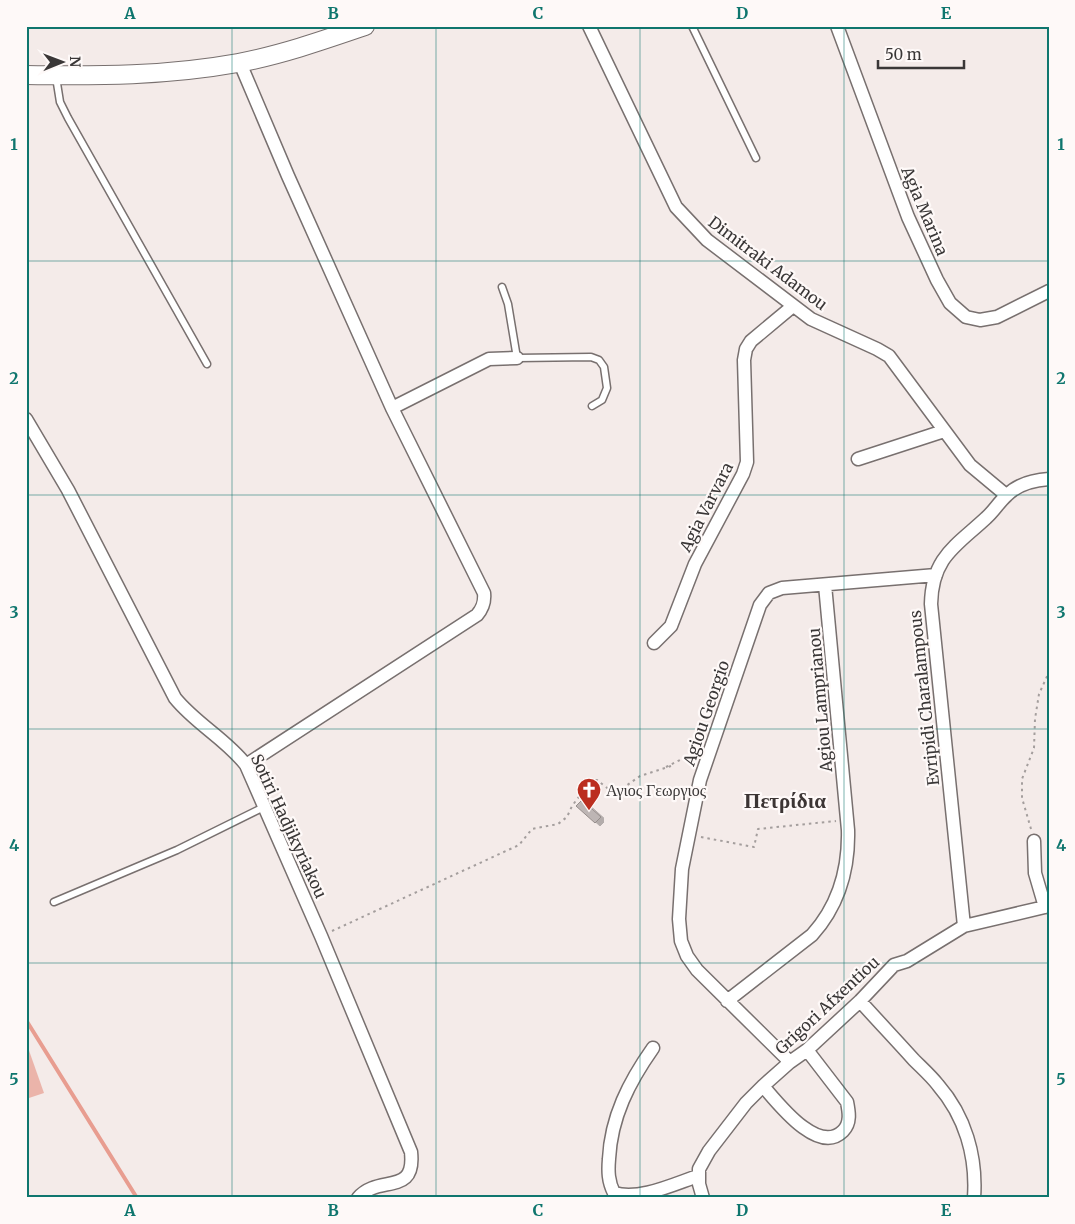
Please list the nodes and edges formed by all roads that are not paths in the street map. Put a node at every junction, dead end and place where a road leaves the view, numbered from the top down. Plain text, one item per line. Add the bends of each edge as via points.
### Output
1 (365, 26) edge
2 (589, 26) edge
3 (598, 26) edge
4 (692, 26) edge
5 (836, 26) edge
6 (240, 63) junction
7 (607, 65) junction
8 (26, 76) edge
9 (55, 76) junction
10 (756, 158) dead end
11 (502, 287) dead end
12 (1049, 292) edge
13 (793, 306) junction
14 (517, 358) junction
15 (208, 364) dead end
16 (592, 406) dead end
17 (392, 408) junction
18 (26, 419) edge
19 (944, 431) junction
20 (858, 459) dead end
21 (1049, 478) edge
22 (1006, 495) junction
23 (936, 575) junction
24 (825, 585) junction
25 (654, 643) dead end
26 (246, 765) junction
27 (264, 807) junction
28 (1034, 841) road end
29 (54, 902) dead end
30 (1047, 906) edge
31 (964, 926) junction
32 (727, 1001) junction
33 (860, 1001) junction
34 (653, 1048) dead end
35 (807, 1050) junction
36 (790, 1062) junction
37 (763, 1086) junction
38 (698, 1176) junction
39 (358, 1198) edge
40 (702, 1198) edge
41 (974, 1198) edge

1 - 6 main road
2 - 7 street, Dimitraki Adamou
3 - 7 street
4 - 10 lane
5 - 12 street, Agia Marina via 908,218 950,303 966,317 980,320 997,317
6 - 9 main road via 161,74
6 - 17 street
7 - 13 street, Dimitraki Adamou via 676,207 707,240
8 - 9 main road
9 - 15 lane via 60,102 68,118
11 - 14 lane
13 - 19 street, Dimitraki Adamou via 810,319 889,356
13 - 25 street, Agia Varvara via 751,341 746,349 748,462 695,564 670,626
14 - 16 lane via 599,360 604,367 607,388 602,400
14 - 17 street via 489,359
17 - 26 street via 484,593 482,610
18 - 26 street, Sotiri Hadjikyriakou via 68,490 175,698 186,712
19 - 20 street
19 - 22 street, Dimitraki Adamou via 970,465
21 - 22 street via 1035,480
22 - 23 street, Evripidi Charalampous via 994,511 952,547
23 - 24 street, Agiou Georgio
23 - 31 street, Evripidi Charalampous via 931,604
24 - 32 street, Agiou Lamprianou via 847,820 849,847 846,866 831,909 822,924
24 - 32 street, Agiou Georgio via 775,590 760,605 700,780 682,869 679,898 681,941 697,970
26 - 27 street, Sotiri Hadjikyriakou
27 - 29 lane via 176,850
27 - 39 street, Sotiri Hadjikyriakou via 411,1152 410,1173 404,1179 370,1188
28 - 30 street via 1035,873
30 - 31 street, Grigori Afxentiou
31 - 33 street, Grigori Afxentiou via 908,961 894,965
32 - 36 street, Agiou Georgio
33 - 35 street, Grigori Afxentiou
33 - 41 street via 938,1085 954,1107 969,1142 974,1167
34 - 38 street via 625,1094 616,1118 610,1147 608,1175 611,1186 614,1193 632,1195
35 - 36 street, Grigori Afxentiou
35 - 37 street via 847,1102 848,1123 842,1133 825,1137 812,1133 790,1118
36 - 37 street, Grigori Afxentiou
37 - 38 street, Grigori Afxentiou via 709,1151
38 - 40 street

